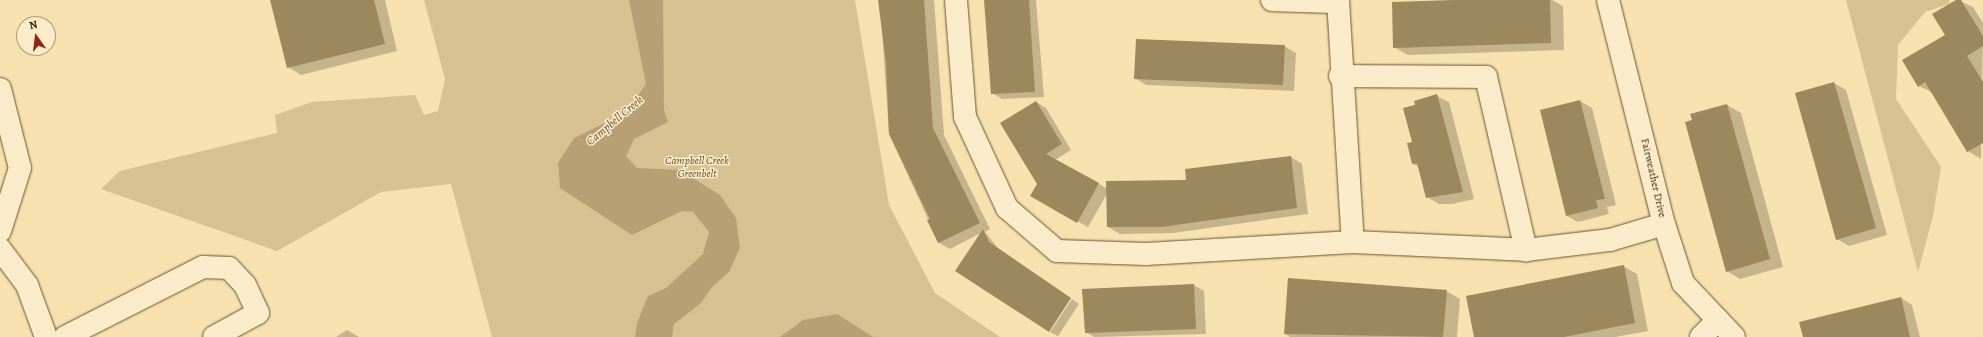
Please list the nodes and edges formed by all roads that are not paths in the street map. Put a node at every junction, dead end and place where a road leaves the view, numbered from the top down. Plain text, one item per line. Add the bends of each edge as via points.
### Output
1 (956, 0) edge
2 (1272, 0) edge
3 (1608, 0) edge
4 (1337, 1) edge
5 (1340, 76) junction
6 (0, 89) edge
7 (1664, 224) junction
8 (0, 231) edge
9 (1353, 242) junction
10 (0, 249) edge
11 (1526, 250) junction
12 (1718, 320) junction
13 (46, 337) edge
14 (65, 337) edge
15 (214, 337) edge
16 (1701, 337) edge
17 (1734, 337) edge

1 - 9 street via 965,117 1006,208 1057,251 1146,254
2 - 4 street
3 - 7 street, Fairweather Drive
4 - 5 street
5 - 9 street
5 - 11 street via 1486,77
6 - 8 street via 20,168
7 - 11 street via 1610,240
7 - 12 street, Fairweather Drive via 1683,283
9 - 11 street
10 - 13 street via 27,285
12 - 16 street
12 - 17 street, Fairweather Drive
14 - 15 street via 203,267 229,268 245,285 258,313

